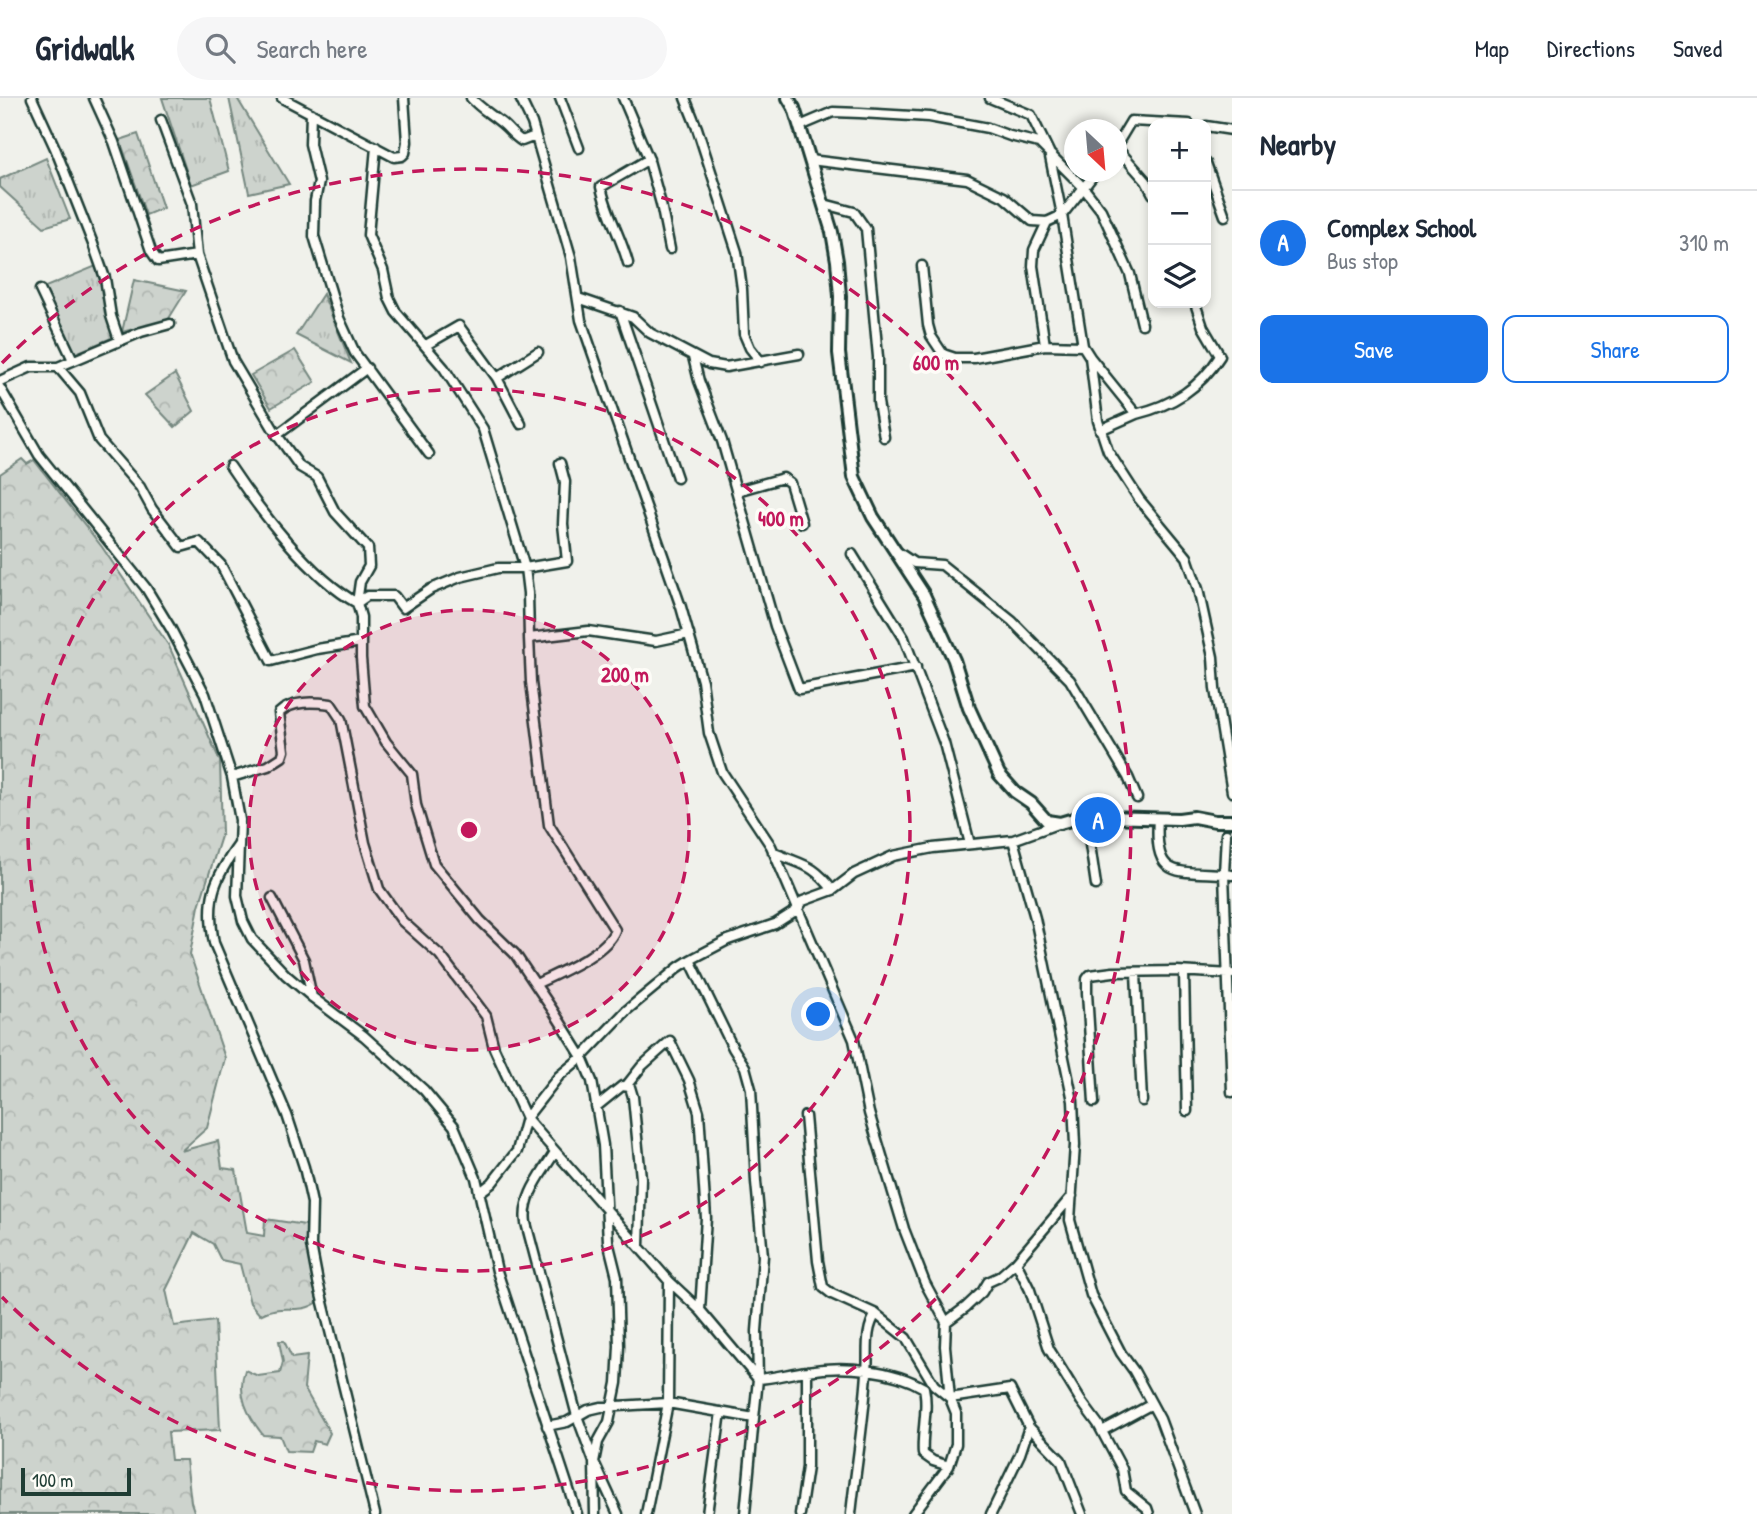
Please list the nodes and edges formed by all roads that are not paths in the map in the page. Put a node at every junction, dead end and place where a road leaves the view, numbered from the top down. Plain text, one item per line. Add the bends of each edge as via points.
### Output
1 (32, 98) edge
2 (94, 98) edge
3 (282, 98) edge
4 (404, 98) edge
5 (471, 98) edge
6 (520, 98) edge
7 (560, 98) edge
8 (623, 98) edge
9 (685, 98) edge
10 (788, 98) edge
11 (990, 98) edge
12 (311, 113) junction
13 (161, 120) dead end
14 (1148, 122) edge
15 (800, 127) junction
16 (1211, 127) edge
17 (1127, 128) edge
18 (1232, 130) edge
19 (535, 136) junction
20 (376, 147) junction
21 (579, 148) dead end
22 (1049, 152) junction
23 (649, 159) junction
24 (1127, 159) edge
25 (810, 160) junction
26 (1211, 177) edge
27 (1087, 182) edge
28 (1148, 185) edge
29 (1083, 187) junction
30 (824, 204) junction
31 (1062, 215) junction
32 (1225, 216) dead end
33 (1048, 222) junction
34 (670, 249) dead end
35 (197, 256) junction
36 (628, 263) dead end
37 (922, 266) dead end
38 (40, 290) dead end
39 (579, 298) junction
40 (1197, 308) edge
41 (620, 311) junction
42 (170, 324) dead end
43 (1142, 324) dead end
44 (120, 340) junction
45 (426, 345) junction
46 (1045, 345) junction
47 (1083, 346) junction
48 (538, 352) dead end
49 (799, 354) dead end
50 (693, 357) junction
51 (1090, 357) junction
52 (73, 359) junction
53 (761, 362) junction
54 (58, 367) junction
55 (366, 369) junction
56 (497, 378) junction
57 (0, 381) edge
58 (0, 388) edge
59 (1136, 414) junction
60 (521, 424) dead end
61 (1101, 430) junction
62 (277, 435) junction
63 (884, 437) dead end
64 (429, 454) dead end
65 (560, 463) dead end
66 (230, 466) dead end
67 (677, 478) dead end
68 (737, 491) junction
69 (802, 523) dead end
70 (894, 550) junction
71 (852, 554) dead end
72 (525, 568) junction
73 (357, 603) junction
74 (689, 634) junction
75 (529, 638) junction
76 (361, 642) junction
77 (916, 667) junction
78 (232, 777) junction
79 (1232, 792) edge
80 (1137, 798) dead end
81 (1086, 818) junction
82 (1158, 818) junction
83 (1232, 821) edge
84 (1060, 823) junction
85 (1226, 834) dead end
86 (1013, 840) junction
87 (239, 844) junction
88 (970, 844) junction
89 (773, 852) junction
90 (1228, 874) edge
91 (1096, 886) dead end
92 (833, 890) junction
93 (272, 898) dead end
94 (797, 910) junction
95 (690, 960) junction
96 (1184, 972) junction
97 (1136, 973) junction
98 (1230, 974) edge
99 (536, 984) junction
100 (312, 997) junction
101 (582, 1058) junction
102 (627, 1085) junction
103 (1232, 1092) edge
104 (1142, 1101) dead end
105 (1094, 1102) dead end
106 (597, 1107) junction
107 (1187, 1111) dead end
108 (806, 1116) dead end
109 (526, 1118) junction
110 (555, 1152) junction
111 (479, 1194) junction
112 (1072, 1196) junction
113 (607, 1209) junction
114 (639, 1246) junction
115 (1016, 1262) junction
116 (668, 1281) junction
117 (700, 1310) junction
118 (877, 1314) junction
119 (946, 1322) junction
120 (807, 1371) junction
121 (868, 1371) junction
122 (758, 1379) junction
123 (950, 1398) junction
124 (668, 1403) junction
125 (1152, 1404) junction
126 (612, 1407) junction
127 (721, 1412) junction
128 (577, 1416) junction
129 (754, 1418) junction
130 (547, 1426) junction
131 (1029, 1427) junction
132 (1101, 1432) junction
133 (594, 1462) junction
134 (950, 1466) junction
135 (375, 1514) edge
136 (577, 1514) edge
137 (595, 1514) edge
138 (618, 1514) edge
139 (646, 1514) edge
140 (707, 1514) edge
141 (746, 1514) edge
142 (800, 1514) edge
143 (850, 1514) edge
144 (913, 1514) edge
145 (991, 1514) edge
146 (1082, 1514) edge
147 (1149, 1514) edge
148 (1195, 1514) edge

1 - 44 street via 93,244
2 - 35 street via 151,251 158,261
3 - 12 street
4 - 20 street via 405,153 394,157
5 - 19 street via 515,137 522,141
6 - 19 street
7 - 21 street
8 - 23 street
9 - 53 street via 737,253 744,334
10 - 15 main road
11 - 22 street via 1034,118
12 - 20 street
12 - 55 street via 310,144 319,182 314,236 339,318
13 - 35 street via 192,205
14 - 17 street via 1131,121
15 - 22 street via 832,112 929,117 1025,138
15 - 25 main road
16 - 18 street
19 - 39 street
20 - 45 street via 368,235 396,313
22 - 29 street
22 - 31 street
23 - 34 street
23 - 36 street via 601,187
24 - 28 street
25 - 30 main road
25 - 33 street via 967,179 1004,197 1032,221
26 - 32 street
27 - 29 street
29 - 31 street
29 - 43 street via 1101,210 1130,274
30 - 63 street via 854,212 866,229
30 - 70 main road via 837,261 839,353 854,477
31 - 33 street
31 - 47 street
33 - 46 street via 1034,250 1033,266
35 - 62 street via 233,361
37 - 46 street via 928,325 943,354 974,358
38 - 52 street
39 - 41 street
39 - 74 street via 589,345
40 - 59 street via 1220,356 1188,393
41 - 50 street
41 - 67 street
42 - 44 street
44 - 52 street
45 - 56 street via 459,326
45 - 72 street via 483,429
46 - 47 street
47 - 51 street
48 - 56 street
49 - 53 street
50 - 53 street via 726,367
50 - 68 street
51 - 59 street
51 - 61 street
52 - 54 street
54 - 57 street via 32,367
54 - 76 street via 80,393 99,440 140,487 181,547 199,542 221,565 271,661
55 - 62 street
55 - 64 street
56 - 60 street
58 - 78 street via 39,455 146,588 171,629 205,694
59 - 61 street
61 - 79 street via 1108,451 1139,499 1187,557 1213,657
62 - 73 street via 300,467 317,477 335,512 368,548 369,566 360,582
65 - 72 street via 565,482 567,561
66 - 73 street via 297,549 340,593
68 - 69 street via 783,478 790,483
68 - 77 street via 775,626 799,689
70 - 80 street via 914,563 942,565 1012,621 1070,680
70 - 84 main road via 919,586 945,640 999,774 1048,821
71 - 77 street via 904,638
72 - 73 street via 498,568 460,577 430,589 403,608 394,596 367,596
72 - 75 street
73 - 76 street
74 - 75 street via 656,641 588,631
74 - 89 street via 709,733 722,772
75 - 99 street via 549,825 615,930 597,950
76 - 99 street via 365,706 412,774 415,805 434,864
77 - 88 street via 944,743
78 - 87 street
78 - 109 street via 282,757 279,713 285,706 331,704 341,719 365,843 379,889 402,921 440,955 486,1016 494,1048
81 - 82 main road
81 - 84 main road
81 - 91 street
82 - 83 main road
82 - 90 street via 1160,856 1166,867 1175,872
84 - 86 street
85 - 90 street
86 - 88 street
86 - 112 street via 1035,918 1073,1101
87 - 100 street via 237,896 243,921 269,959
87 - 135 street via 215,884 210,920 215,943 287,1115 310,1190 313,1257
88 - 92 street via 893,856 854,873
89 - 92 street via 804,863
89 - 94 street
90 - 98 street
92 - 94 street via 803,901
93 - 100 street via 304,960
94 - 95 street
94 - 119 street via 854,1040 869,1114 904,1228
95 - 101 street via 627,1010
95 - 122 street via 745,1067 751,1089 763,1256
96 - 97 street
96 - 98 street
96 - 107 street
97 - 104 street
97 - 105 street via 1096,974 1087,979
98 - 103 street
99 - 101 street
100 - 111 street via 424,1090 453,1126
101 - 106 street
101 - 109 street via 559,1076
102 - 106 street
102 - 114 street via 633,1097 641,1178
102 - 117 street via 670,1041 699,1112 706,1218
106 - 113 street
108 - 118 street via 823,1287
109 - 110 street
109 - 111 street via 517,1151
110 - 113 street
110 - 128 street via 524,1210
111 - 130 street via 497,1271
112 - 115 street
112 - 125 street via 1070,1220 1091,1295
113 - 114 street
113 - 126 street via 608,1241 617,1277 619,1346
114 - 116 street
115 - 119 street
115 - 132 street via 1049,1349
116 - 117 street
116 - 124 street
117 - 122 street
118 - 121 street via 868,1341
118 - 123 street via 906,1338 934,1385
119 - 123 street
120 - 121 street
120 - 122 street
120 - 142 street via 807,1467
121 - 134 street via 924,1388 923,1454
121 - 143 street
122 - 129 street
123 - 131 street via 1010,1389
123 - 134 street via 956,1413
124 - 126 street
124 - 127 street
124 - 139 street
125 - 132 street
125 - 148 street
126 - 128 street
126 - 133 street
127 - 129 street
127 - 140 street
128 - 130 street
128 - 133 street
129 - 141 street
130 - 136 street
131 - 145 street
131 - 146 street via 1061,1460
132 - 147 street via 1122,1469 1126,1491
133 - 137 street
133 - 138 street
134 - 144 street

